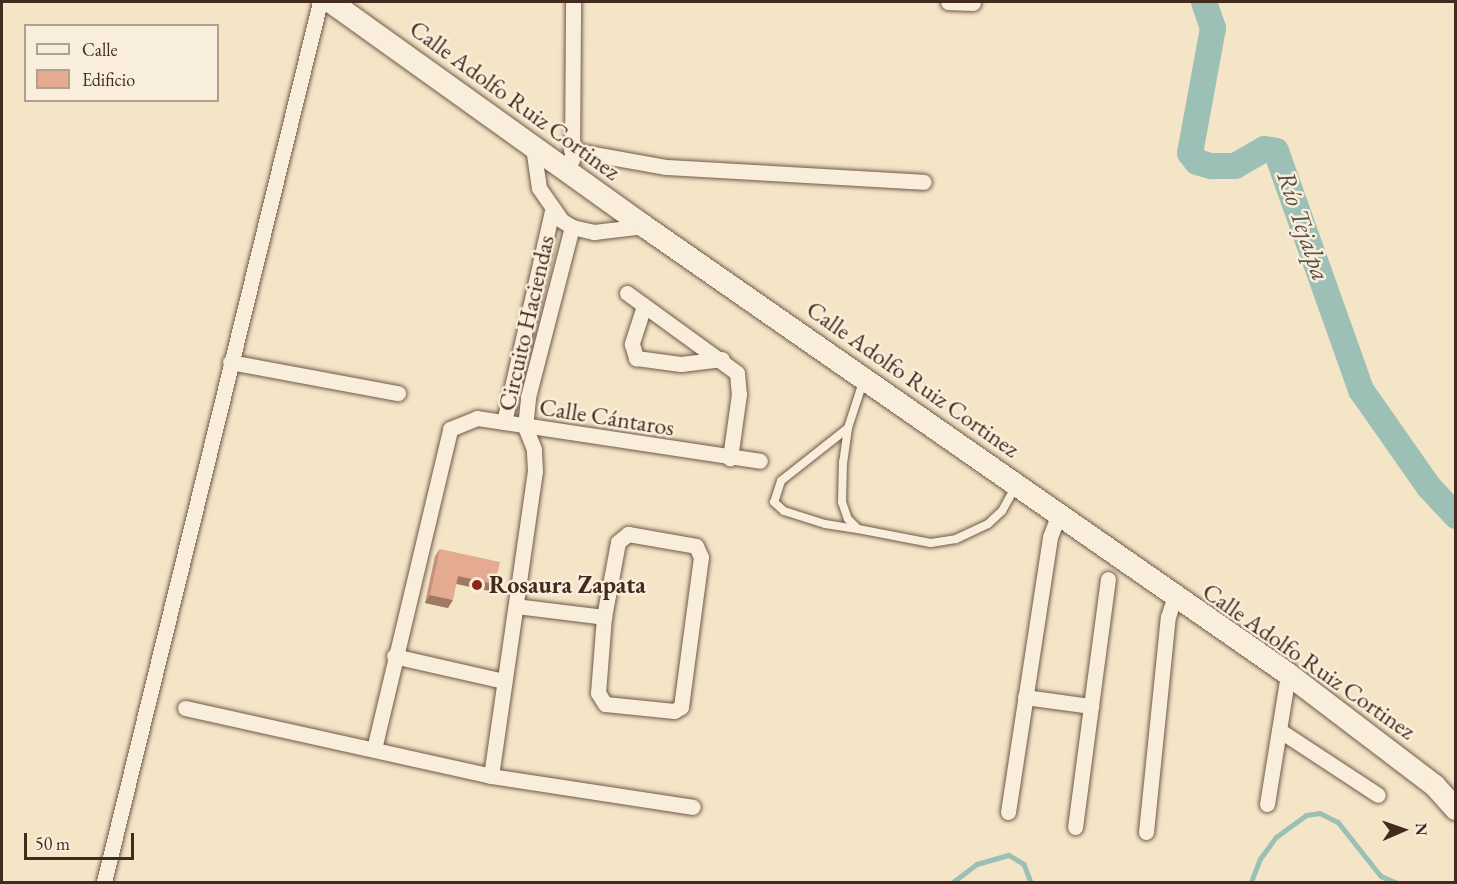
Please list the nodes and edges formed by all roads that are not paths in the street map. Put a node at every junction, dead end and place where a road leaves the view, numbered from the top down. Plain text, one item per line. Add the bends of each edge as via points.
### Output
1 (320, 2) edge
2 (331, 2) edge
3 (573, 2) edge
4 (948, 2) edge
5 (973, 3) dead end
6 (533, 147) junction
7 (571, 150) junction
8 (572, 173) junction
9 (924, 182) dead end
10 (552, 211) junction
11 (644, 226) junction
12 (572, 227) junction
13 (627, 293) dead end
14 (644, 306) junction
15 (722, 359) junction
16 (230, 362) junction
17 (865, 378) junction
18 (398, 393) dead end
19 (504, 422) junction
20 (525, 427) junction
21 (848, 428) junction
22 (730, 458) junction
23 (760, 461) dead end
24 (1017, 484) junction
25 (1059, 513) junction
26 (858, 529) junction
27 (1108, 579) dead end
28 (1174, 598) junction
29 (516, 606) junction
30 (604, 617) junction
31 (394, 656) junction
32 (1288, 674) junction
33 (504, 681) junction
34 (1025, 697) junction
35 (1091, 706) junction
36 (185, 708) dead end
37 (1279, 730) junction
38 (374, 749) junction
39 (490, 776) junction
40 (1378, 795) dead end
41 (1267, 804) dead end
42 (693, 807) dead end
43 (1455, 809) edge
44 (1008, 812) dead end
45 (1075, 827) dead end
46 (1146, 832) dead end
47 (104, 882) edge

1 - 16 street
2 - 6 main road, Calle Adolfo Ruiz Cortinez
3 - 7 street
4 - 5 street
6 - 8 main road, Calle Adolfo Ruiz Cortinez
6 - 10 street via 539,188
7 - 8 street
7 - 9 street via 666,167
8 - 11 main road, Calle Adolfo Ruiz Cortinez
10 - 12 street
10 - 19 street, Circuito Haciendas
11 - 12 street via 600,232
11 - 17 main road, Calle Adolfo Ruiz Cortinez
12 - 20 street, Circuito Haciendas via 533,374
13 - 14 street
14 - 15 street
14 - 15 street via 632,344 636,358 681,364
15 - 22 street via 737,373 739,394
16 - 18 street
16 - 47 street
17 - 21 lane
17 - 24 main road, Calle Adolfo Ruiz Cortinez
19 - 20 street, Calle Cántaros
19 - 31 street, Calle Cántaros via 477,418 450,429
20 - 22 street, Calle Cántaros
20 - 29 street, Circuito Haciendas via 534,449 535,471
21 - 26 lane via 842,502 848,519
21 - 26 lane via 781,481 774,502 784,511
22 - 23 street, Calle Cántaros
24 - 25 main road, Calle Adolfo Ruiz Cortinez
24 - 26 lane via 1002,511 988,524 956,540 932,543
25 - 28 main road, Calle Adolfo Ruiz Cortinez
25 - 34 street via 1050,537
27 - 35 street
28 - 32 main road, Calle Adolfo Ruiz Cortinez
28 - 46 street via 1168,617
29 - 30 street
29 - 33 street, Circuito Haciendas
30 - 30 street via 596,684 605,704 658,712 681,707 701,563 696,546 636,534 621,537
31 - 33 street
31 - 38 street
32 - 37 street
32 - 43 main road, Calle Adolfo Ruiz Cortinez via 1435,786
33 - 39 street, Circuito Haciendas
34 - 35 street
34 - 44 street
35 - 45 street
36 - 38 street
37 - 40 street
37 - 41 street
38 - 39 street
39 - 42 street

